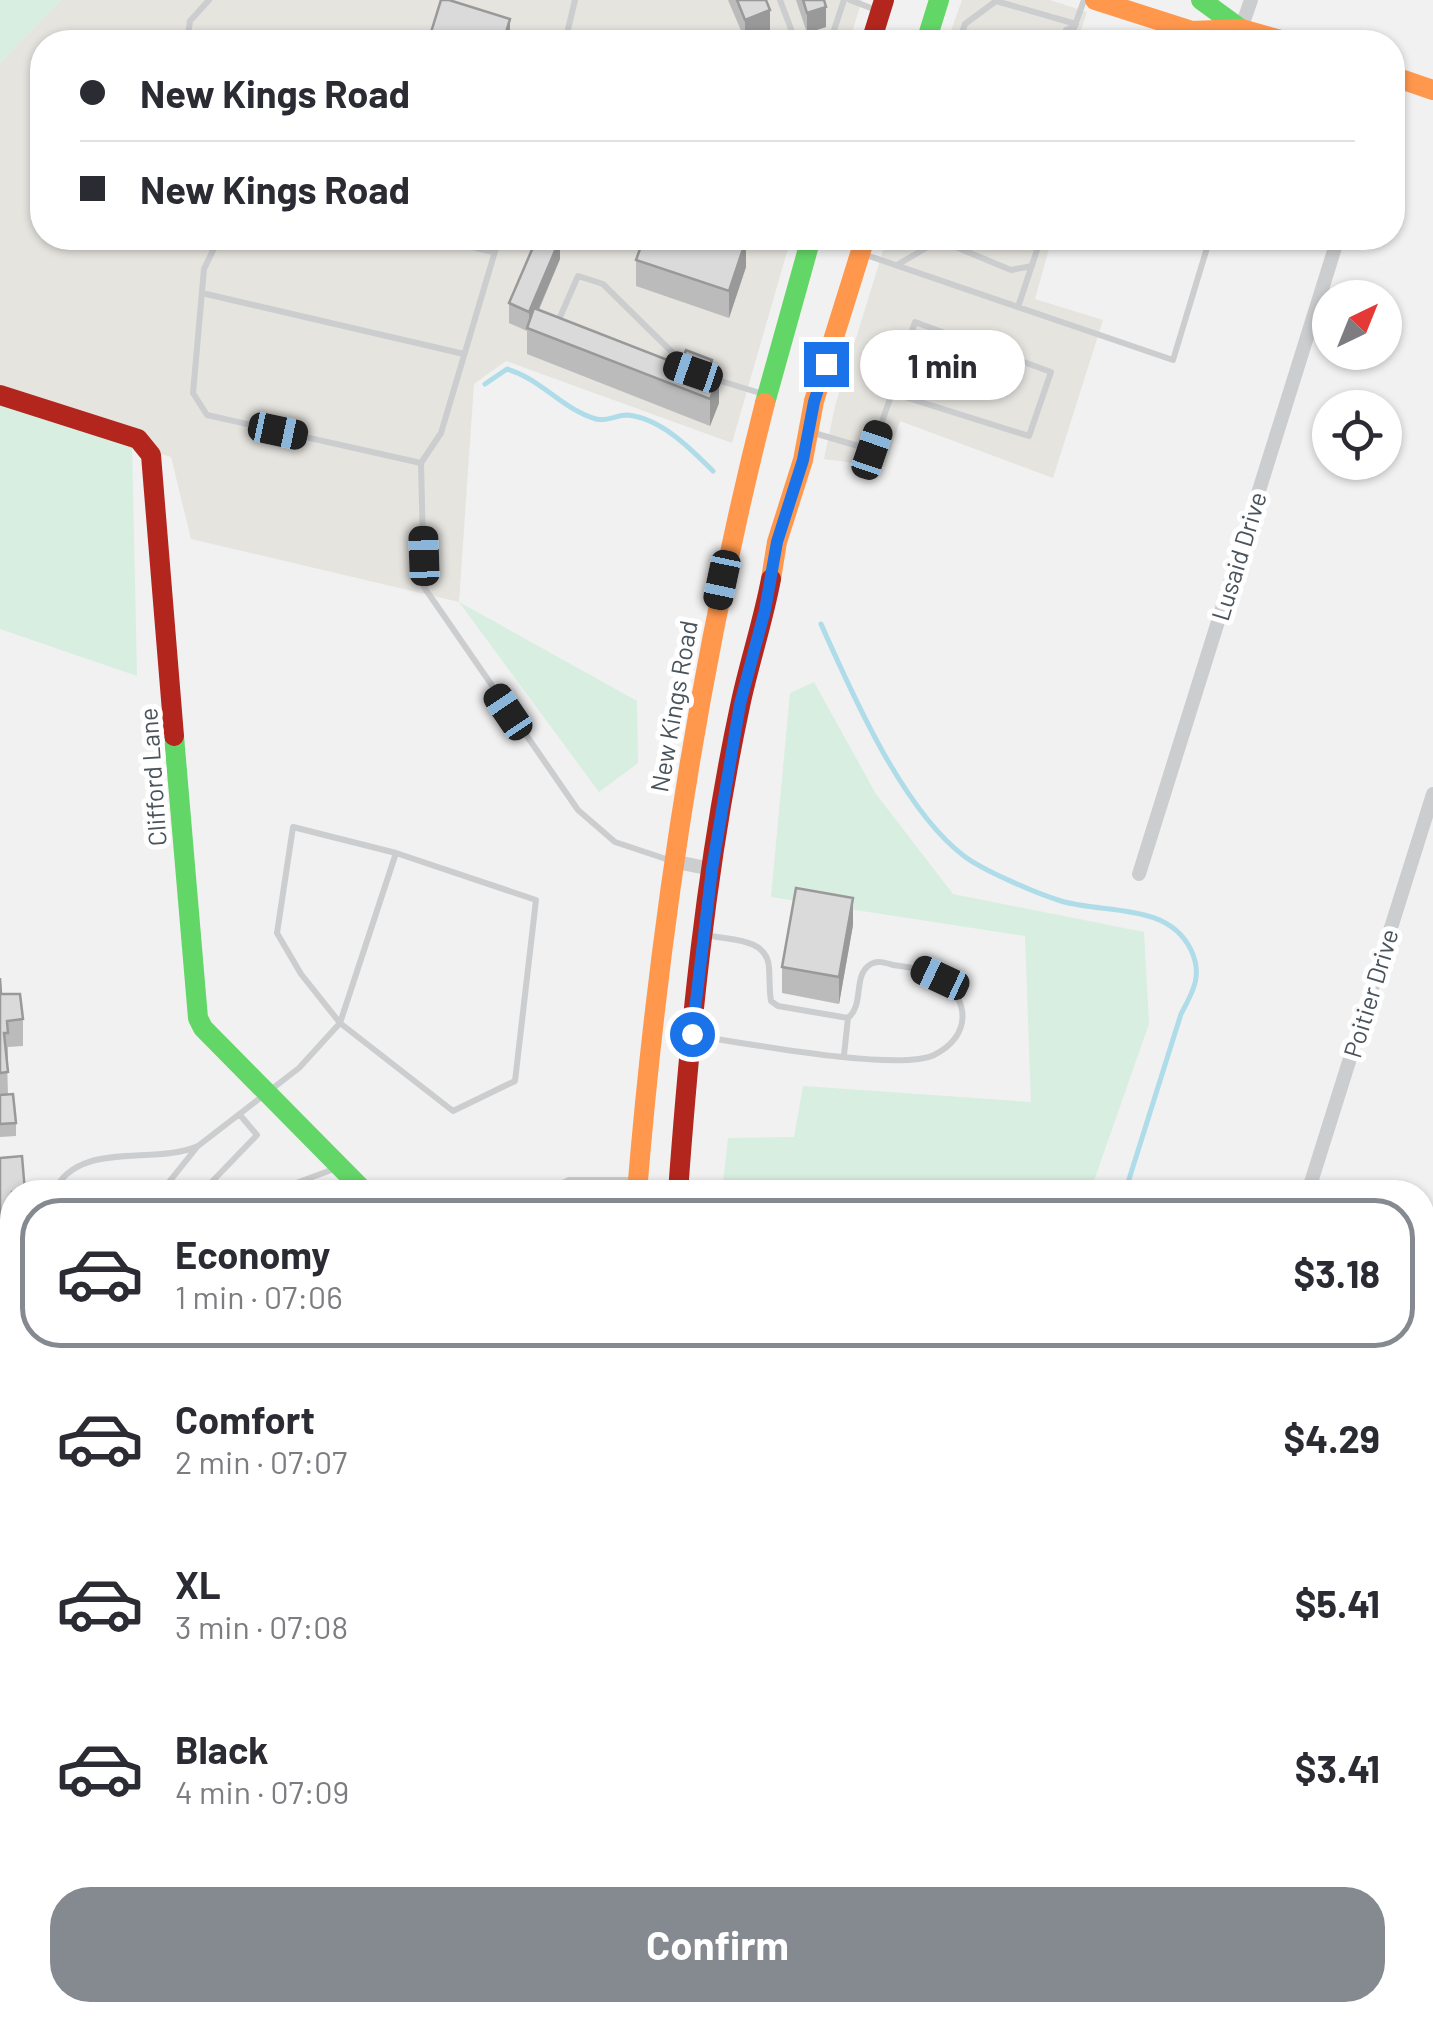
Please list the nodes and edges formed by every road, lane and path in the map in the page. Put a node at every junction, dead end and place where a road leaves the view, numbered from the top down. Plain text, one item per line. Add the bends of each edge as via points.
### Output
1 (209, 0) edge
2 (575, 0) edge
3 (780, 0) edge
4 (847, 0) edge
5 (939, 0) edge
6 (1084, 0) edge
7 (1095, 0) edge
8 (1202, 0) edge
9 (1251, 0) edge
10 (883, 6) edge
11 (1075, 25) junction
12 (1241, 29) junction
13 (189, 30) edge
14 (568, 30) edge
15 (791, 30) edge
16 (835, 30) edge
17 (875, 30) edge
18 (930, 30) edge
19 (964, 30) edge
20 (1072, 30) edge
21 (1189, 30) edge
22 (1216, 30) edge
23 (1244, 30) edge
24 (1405, 80) edge
25 (1433, 90) edge
26 (213, 250) edge
27 (485, 250) edge
28 (808, 250) edge
29 (862, 250) edge
30 (870, 250) edge
31 (921, 250) edge
32 (961, 250) edge
33 (1037, 250) edge
34 (1206, 250) edge
35 (1334, 250) edge
36 (493, 252) joint
37 (896, 266) junction
38 (1032, 266) junction
39 (202, 294) junction
40 (1018, 307) junction
41 (574, 331) edge
42 (464, 354) junction
43 (676, 366) edge
44 (711, 378) edge
45 (892, 393) junction
46 (766, 394) junction
47 (0, 395) edge
48 (808, 432) junction
49 (421, 463) junction
50 (1433, 794) edge
51 (396, 854) junction
52 (672, 860) junction
53 (712, 869) junction
54 (1139, 874) dead end
55 (704, 935) junction
56 (848, 1018) junction
57 (340, 1024) junction
58 (692, 1034) junction
59 (844, 1056) junction
60 (267, 1094) junction
61 (240, 1115) junction
62 (198, 1146) junction
63 (340, 1167) junction
64 (61, 1180) edge
65 (171, 1180) edge
66 (214, 1180) edge
67 (301, 1180) edge
68 (353, 1180) edge
69 (639, 1180) edge
70 (679, 1180) edge
71 (1312, 1180) edge

1 - 13 lane
2 - 14 lane
3 - 15 lane
4 - 10 lane
4 - 16 lane
5 - 18 main road
6 - 11 lane
7 - 21 main road
8 - 12 main road
9 - 12 street
10 - 17 main road
11 - 19 lane via 996,1
11 - 20 lane
12 - 22 main road
12 - 23 main road
24 - 25 main road
26 - 39 lane
27 - 36 lane
28 - 46 main road, New Kings Road
29 - 48 main road
30 - 37 lane
31 - 37 lane
32 - 38 lane via 1011,270
33 - 38 lane
34 - 40 lane via 1172,360
35 - 54 street, Lusaid Drive
36 - 42 lane
37 - 40 lane
38 - 40 lane
39 - 42 lane
39 - 49 lane via 193,393 207,416
41 - 43 lane via 557,325 578,276 603,284 693,372
42 - 49 lane via 441,433
44 - 46 lane
45 - 45 lane via 1029,436 1051,372 916,322
45 - 48 lane via 872,450
46 - 52 main road, New Kings Road via 702,673
47 - 60 main road, Clifford Lane via 138,440 151,455 195,1006 203,1028
48 - 53 main road via 740,704
49 - 52 lane via 424,587 578,810 615,842
50 - 71 street, Poitier Drive
51 - 57 lane
51 - 57 lane via 293,827 277,933
51 - 57 lane via 536,900 515,1081 453,1111
52 - 53 street
52 - 69 main road, New Kings Road
53 - 55 main road
55 - 56 lane via 763,949 778,1006
55 - 58 main road
56 - 59 lane
56 - 59 lane via 857,1008 861,976 877,962 940,978 962,1010 962,1030 950,1046 912,1062
57 - 60 lane
58 - 59 lane
58 - 70 main road
60 - 61 lane
60 - 63 main road, Clifford Lane
61 - 62 lane
61 - 66 lane via 257,1135
62 - 64 lane via 180,1154 99,1159
62 - 65 lane
63 - 67 lane
63 - 68 main road, Clifford Lane

